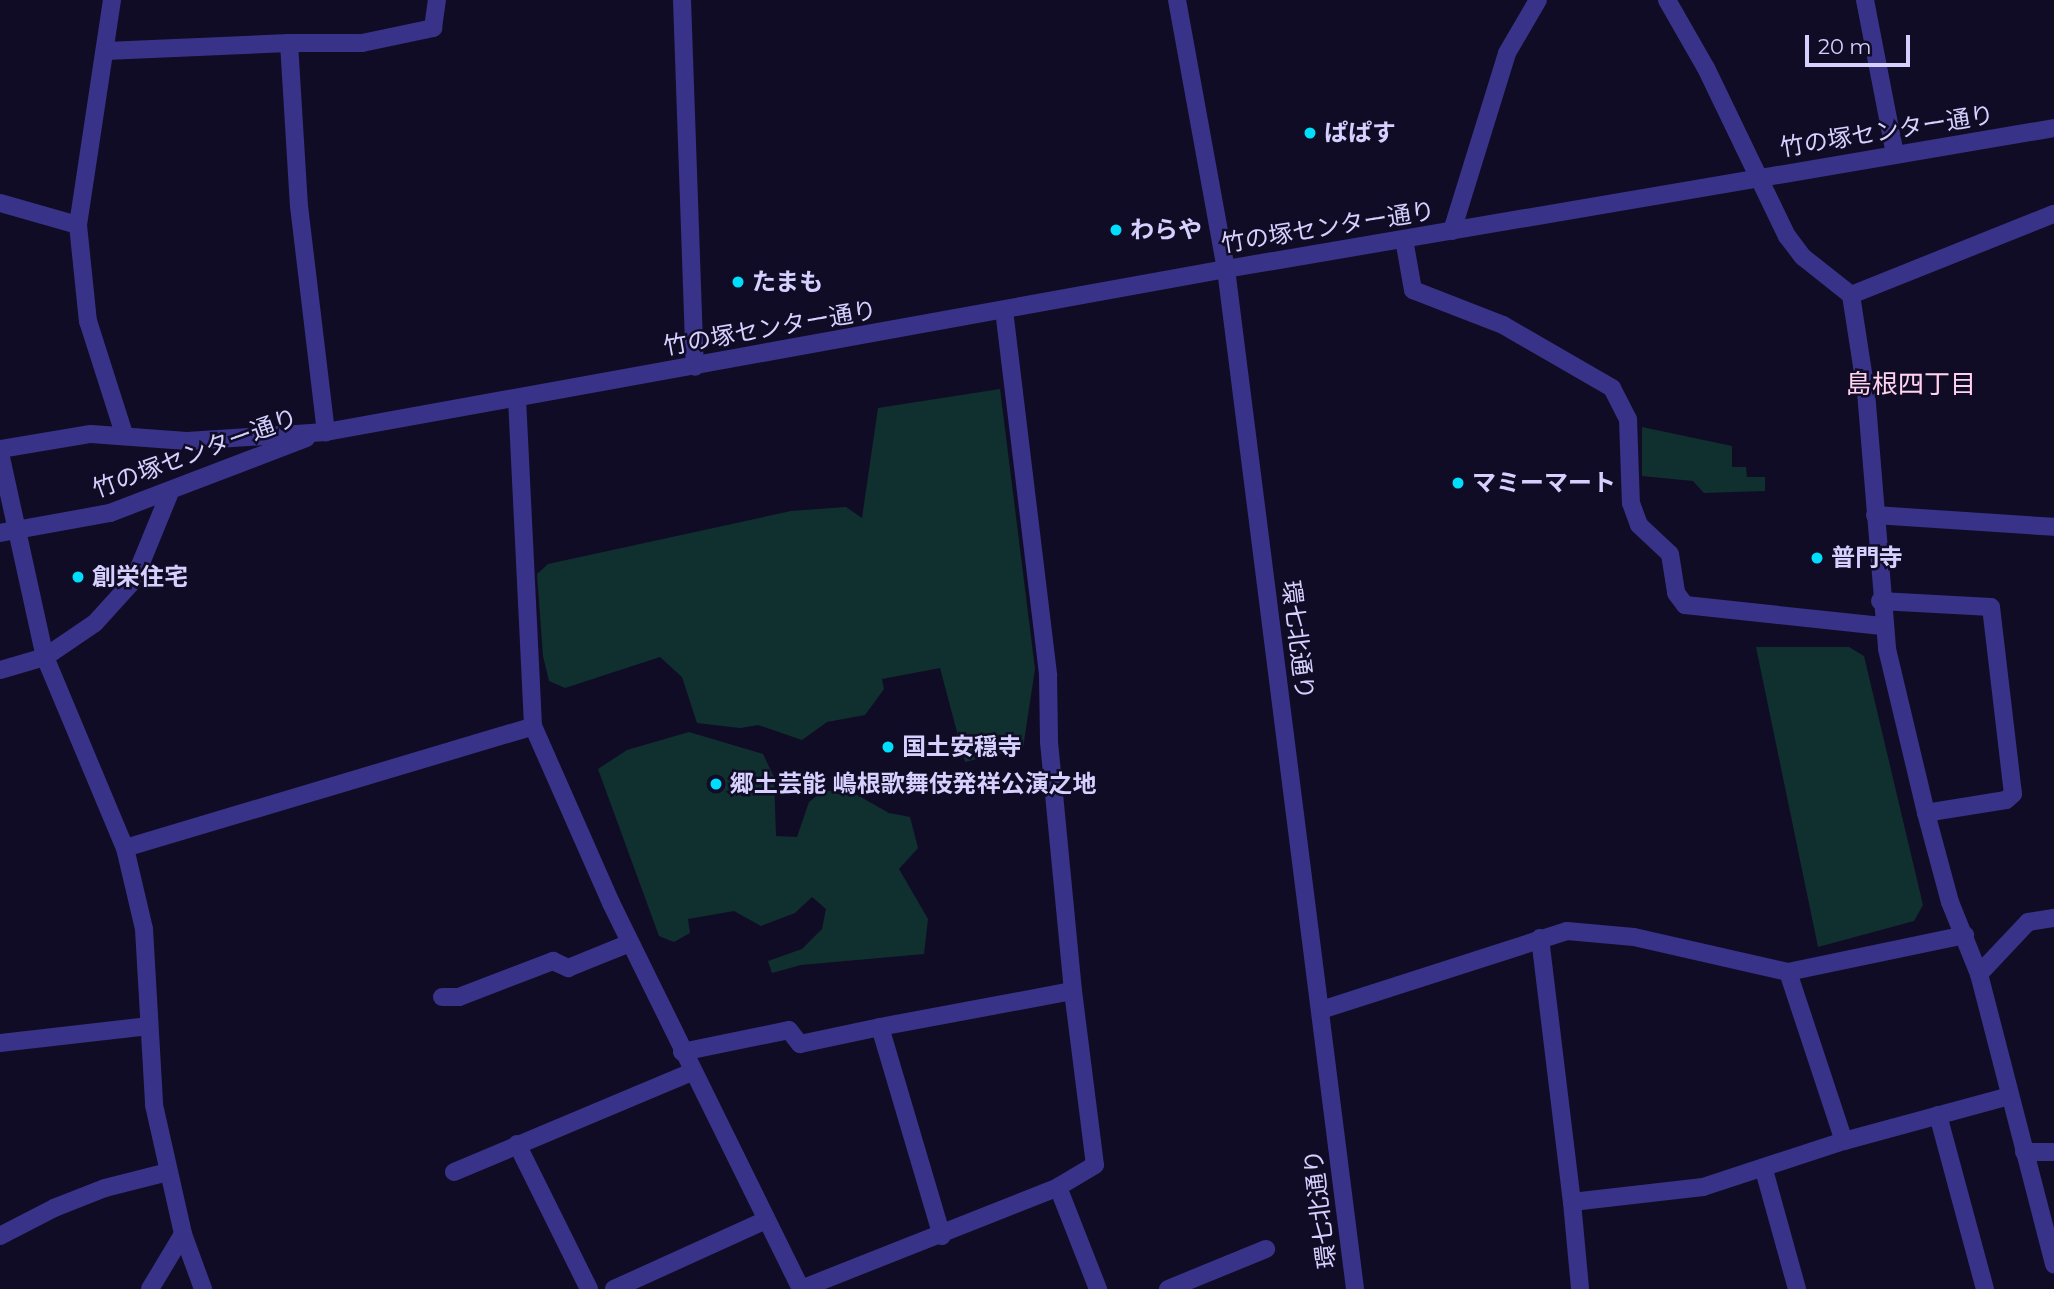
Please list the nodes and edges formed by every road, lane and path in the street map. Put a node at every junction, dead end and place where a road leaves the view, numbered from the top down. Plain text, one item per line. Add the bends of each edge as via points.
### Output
1 (112, 0) edge
2 (437, 0) edge
3 (682, 0) edge
4 (1177, 0) edge
5 (1538, 0) edge
6 (1667, 0) edge
7 (1866, 0) edge
8 (289, 43) junction
9 (106, 51) junction
10 (2054, 128) edge
11 (1895, 154) junction
12 (1757, 177) junction
13 (0, 203) edge
14 (2054, 214) edge
15 (78, 225) junction
16 (1452, 231) junction
17 (1404, 239) junction
18 (1226, 269) junction
19 (1851, 295) junction
20 (1004, 310) junction
21 (695, 367) junction
22 (517, 398) junction
23 (324, 432) junction
24 (124, 434) junction
25 (0, 451) edge
26 (171, 490) junction
27 (1875, 514) junction
28 (2054, 527) edge
29 (19, 529) junction
30 (0, 533) edge
31 (1880, 600) junction
32 (1882, 626) junction
33 (45, 657) junction
34 (0, 670) edge
35 (533, 726) junction
36 (1926, 813) junction
37 (125, 848) junction
38 (2054, 918) edge
39 (1965, 935) junction
40 (1540, 938) junction
41 (630, 943) junction
42 (1787, 972) junction
43 (1979, 974) junction
44 (1073, 991) junction
45 (442, 997) dead end
46 (1321, 1010) junction
47 (149, 1026) junction
48 (880, 1027) junction
49 (0, 1043) edge
50 (682, 1052) junction
51 (692, 1072) junction
52 (2010, 1096) junction
53 (1938, 1115) junction
54 (1844, 1141) junction
55 (517, 1144) junction
56 (2024, 1152) junction
57 (2054, 1152) edge
58 (1764, 1170) junction
59 (169, 1172) junction
60 (454, 1172) dead end
61 (1058, 1187) junction
62 (1572, 1202) junction
63 (766, 1220) junction
64 (183, 1234) junction
65 (0, 1236) edge
66 (942, 1236) junction
67 (1266, 1249) dead end
68 (2054, 1264) edge
69 (150, 1289) edge
70 (203, 1289) edge
71 (589, 1289) edge
72 (614, 1289) edge
73 (801, 1289) edge
74 (1098, 1289) edge
75 (1168, 1289) edge
76 (1355, 1289) edge
77 (1580, 1289) edge
78 (1797, 1289) edge
79 (1986, 1289) edge

1 - 9 street
2 - 8 street via 433,27 362,43
3 - 21 street
4 - 18 street, 環七北通り
5 - 16 street via 1507,53
6 - 12 street via 1706,68
7 - 11 street
8 - 9 street
8 - 23 street via 299,206
9 - 15 street
10 - 11 street, 竹の塚センター通り
11 - 12 street, 竹の塚センター通り
12 - 16 street, 竹の塚センター通り
12 - 19 street via 1781,226 1803,257
13 - 15 street
14 - 19 street
15 - 24 street via 88,321
16 - 17 street, 竹の塚センター通り
17 - 18 street, 竹の塚センター通り
17 - 32 street via 1413,290 1503,326 1612,388 1628,419 1631,503 1639,525 1670,554 1676,593 1685,605
18 - 20 street, 竹の塚センター通り
18 - 46 street, 環七北通り
19 - 27 street via 1866,393
20 - 21 street, 竹の塚センター通り
20 - 44 street via 1048,675 1049,742
21 - 22 street, 竹の塚センター通り
22 - 23 street, 竹の塚センター通り
22 - 35 street
23 - 24 street, 竹の塚センター通り via 187,441
23 - 26 street, 竹の塚センター通り
24 - 25 street, 竹の塚センター通り via 91,434
25 - 29 street
26 - 29 street, 竹の塚センター通り via 110,513
26 - 33 street via 134,580 95,623
27 - 28 street
27 - 31 street
29 - 30 street, 竹の塚センター通り
29 - 33 street
31 - 32 street
31 - 36 street via 1992,607 2013,794 2006,800
32 - 36 street
33 - 34 street
33 - 37 street
35 - 37 street
35 - 41 street
36 - 39 street via 1950,902
37 - 47 street via 144,929
38 - 43 street via 2028,922
39 - 42 street
39 - 43 street
40 - 42 street via 1567,931 1634,937
40 - 46 street
40 - 62 street
41 - 45 street via 568,968 553,961 459,997
41 - 50 street
42 - 54 street
43 - 52 street
44 - 48 street
44 - 61 street via 1095,1165
46 - 76 street, 環七北通り
47 - 49 street
47 - 59 street via 154,1105
48 - 50 street via 800,1044 789,1030
48 - 66 street
50 - 51 street
51 - 55 street
51 - 63 street
52 - 53 street
52 - 56 street
53 - 54 street
53 - 79 street
54 - 58 street
55 - 60 street
55 - 71 street
56 - 57 street
56 - 68 street
58 - 62 street via 1703,1187
58 - 78 street
59 - 64 street
59 - 65 street via 79,1198
61 - 66 street
61 - 74 street
62 - 77 street
63 - 72 street
63 - 73 street
64 - 69 street
64 - 70 street
66 - 73 street
67 - 75 street

